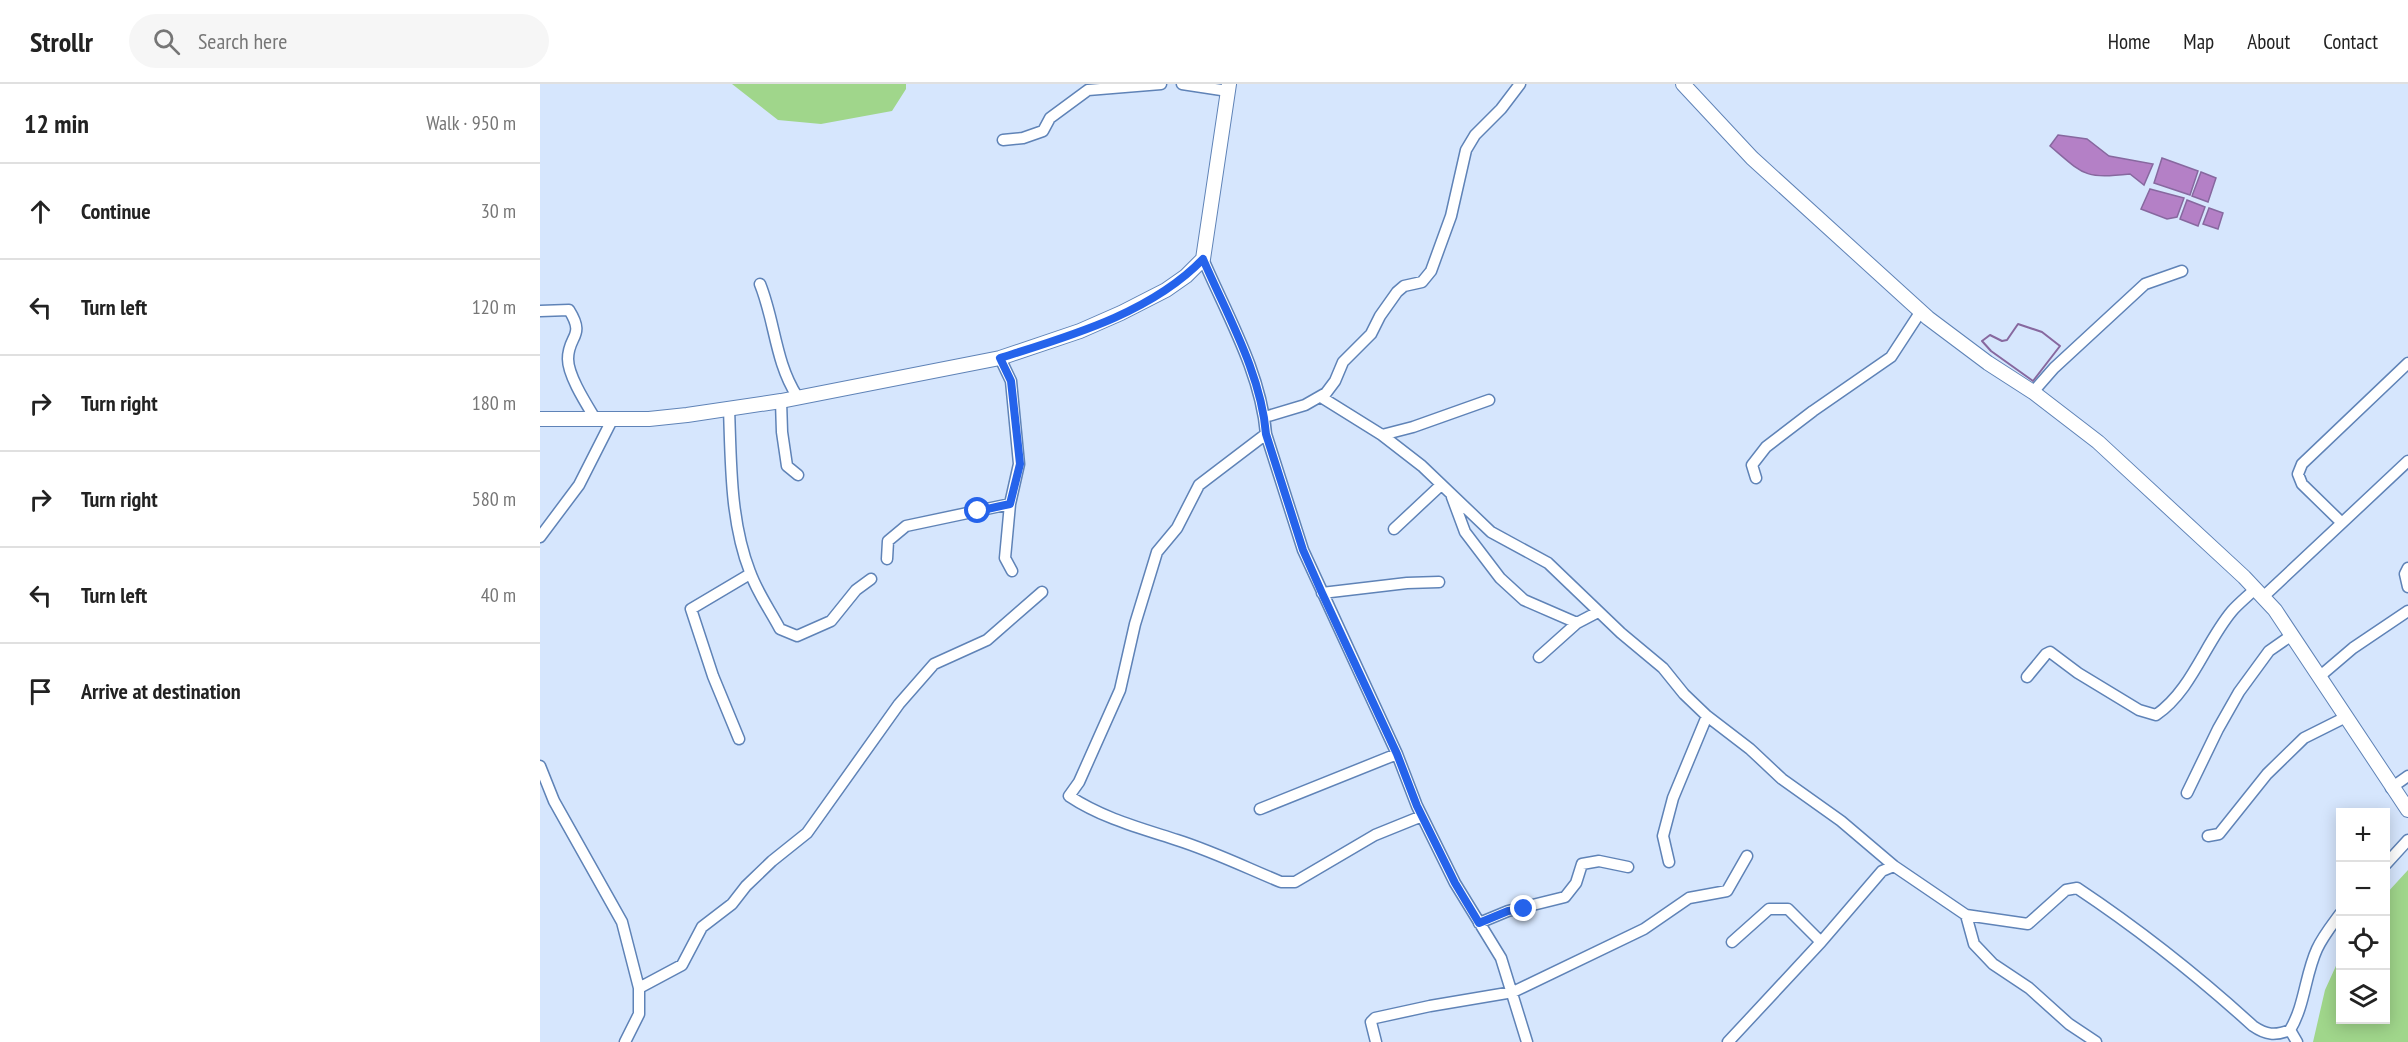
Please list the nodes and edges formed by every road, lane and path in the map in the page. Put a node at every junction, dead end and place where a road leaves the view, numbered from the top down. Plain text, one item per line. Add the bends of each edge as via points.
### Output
1 (1161, 84) edge
2 (1182, 84) edge
3 (1520, 84) edge
4 (1683, 84) edge
5 (1228, 87) edge
6 (1003, 140) dead end
7 (1203, 259) junction
8 (2182, 271) dead end
9 (760, 284) dead end
10 (540, 311) edge
11 (1921, 311) junction
12 (1000, 358) junction
13 (2408, 363) edge
14 (2033, 392) junction
15 (797, 396) junction
16 (1321, 397) junction
17 (1489, 400) dead end
18 (780, 401) junction
19 (729, 408) junction
20 (1265, 417) junction
21 (540, 419) edge
22 (596, 420) junction
23 (612, 420) junction
24 (1266, 434) junction
25 (1382, 435) junction
26 (2408, 461) edge
27 (798, 474) dead end
28 (1756, 478) dead end
29 (1441, 485) junction
30 (1452, 497) junction
31 (1010, 504) junction
32 (2342, 523) junction
33 (1394, 529) dead end
34 (540, 537) edge
35 (887, 559) dead end
36 (2408, 568) edge
37 (1012, 571) dead end
38 (750, 574) junction
39 (872, 579) dead end
40 (1439, 582) dead end
41 (2408, 587) edge
42 (1042, 592) dead end
43 (1322, 593) junction
44 (2259, 593) junction
45 (2408, 611) edge
46 (1598, 612) junction
47 (1576, 623) junction
48 (2292, 635) junction
49 (1539, 657) dead end
50 (2027, 677) dead end
51 (2319, 677) junction
52 (1707, 716) junction
53 (2346, 717) junction
54 (739, 739) dead end
55 (1397, 754) junction
56 (540, 766) edge
57 (2408, 776) edge
58 (2391, 788) junction
59 (2187, 793) dead end
60 (1260, 809) dead end
61 (2408, 810) edge
62 (1422, 816) junction
63 (2208, 836) dead end
64 (2408, 840) edge
65 (1747, 856) dead end
66 (1669, 862) dead end
67 (2387, 862) edge
68 (1894, 866) junction
69 (1628, 867) dead end
70 (1966, 915) junction
71 (2339, 916) edge
72 (1479, 923) junction
73 (1732, 942) dead end
74 (1821, 942) junction
75 (639, 988) junction
76 (1513, 992) junction
77 (2290, 1030) junction
78 (625, 1042) edge
79 (1376, 1042) edge
80 (1527, 1042) edge
81 (1728, 1042) edge
82 (2096, 1042) edge
83 (2297, 1042) edge

1 - 6 street via 1088,90 1050,118 1043,131
2 - 5 street
3 - 16 street via 1474,135 1466,150 1451,216 1431,271 1422,282 1397,292 1371,334 1342,362 1335,381
4 - 11 main road via 1752,158
5 - 7 main road
7 - 12 main road via 1166,290 1121,313
7 - 20 street via 1237,336
8 - 14 street via 2145,284
9 - 15 street via 770,308 786,379
10 - 22 street via 569,310 576,320 578,327 568,359 578,389
11 - 14 main road
11 - 28 street via 1892,357 1766,447 1752,465
12 - 15 main road
12 - 31 street via 1011,381 1020,464
13 - 32 street via 2302,464 2298,474 2302,484
14 - 44 main road via 2098,442
15 - 18 main road
16 - 20 street
16 - 25 street
17 - 25 street
18 - 19 main road
18 - 27 street via 787,466
19 - 23 main road
19 - 38 street via 737,525
20 - 24 street
21 - 22 main road
22 - 23 main road
23 - 34 street via 579,485
24 - 43 street via 1299,540
24 - 62 street via 1199,485 1177,528 1157,552 1120,690 1069,796 1087,808 1281,882 1295,882 1375,835
25 - 29 street
26 - 32 street
29 - 30 street
29 - 33 street
30 - 46 street via 1503,540 1548,563
30 - 47 street via 1465,532 1500,578 1524,600
31 - 35 street via 906,526 888,542
31 - 37 street via 1005,558
32 - 44 street
36 - 41 street
38 - 39 street via 780,629 797,636 831,621 856,590
38 - 54 street via 691,609
40 - 43 street
42 - 75 street via 987,640 934,664 899,704 807,833 702,927 682,965
43 - 55 street
44 - 48 main road
44 - 50 street via 2231,612 2183,687 2156,715 2139,710 2078,674 2050,652
45 - 51 street via 2353,648
46 - 47 street
46 - 52 street via 1663,668
47 - 49 street
48 - 51 main road
48 - 59 street via 2269,651 2240,692
51 - 53 main road
52 - 66 street via 1677,789 1663,836
52 - 68 street
53 - 58 main road
53 - 63 street via 2304,738 2267,774 2220,834
55 - 60 street
55 - 62 street
56 - 75 street via 554,801 622,922
57 - 58 street
58 - 61 main road
62 - 72 street
64 - 67 street
65 - 76 street via 1727,891 1689,898 1644,929
68 - 70 street
68 - 74 street via 1882,871
69 - 72 street via 1599,861 1582,864 1576,883 1565,897 1508,911
70 - 77 street via 2028,924 2066,890 2077,888 2183,964 2263,1033
70 - 82 street via 1974,944 1993,964
71 - 77 street via 2316,951
72 - 76 street via 1501,958
73 - 74 street via 1769,909 1788,909
74 - 81 street
75 - 78 street via 639,1014
76 - 79 street via 1375,1018 1371,1022
76 - 80 street
77 - 83 street

